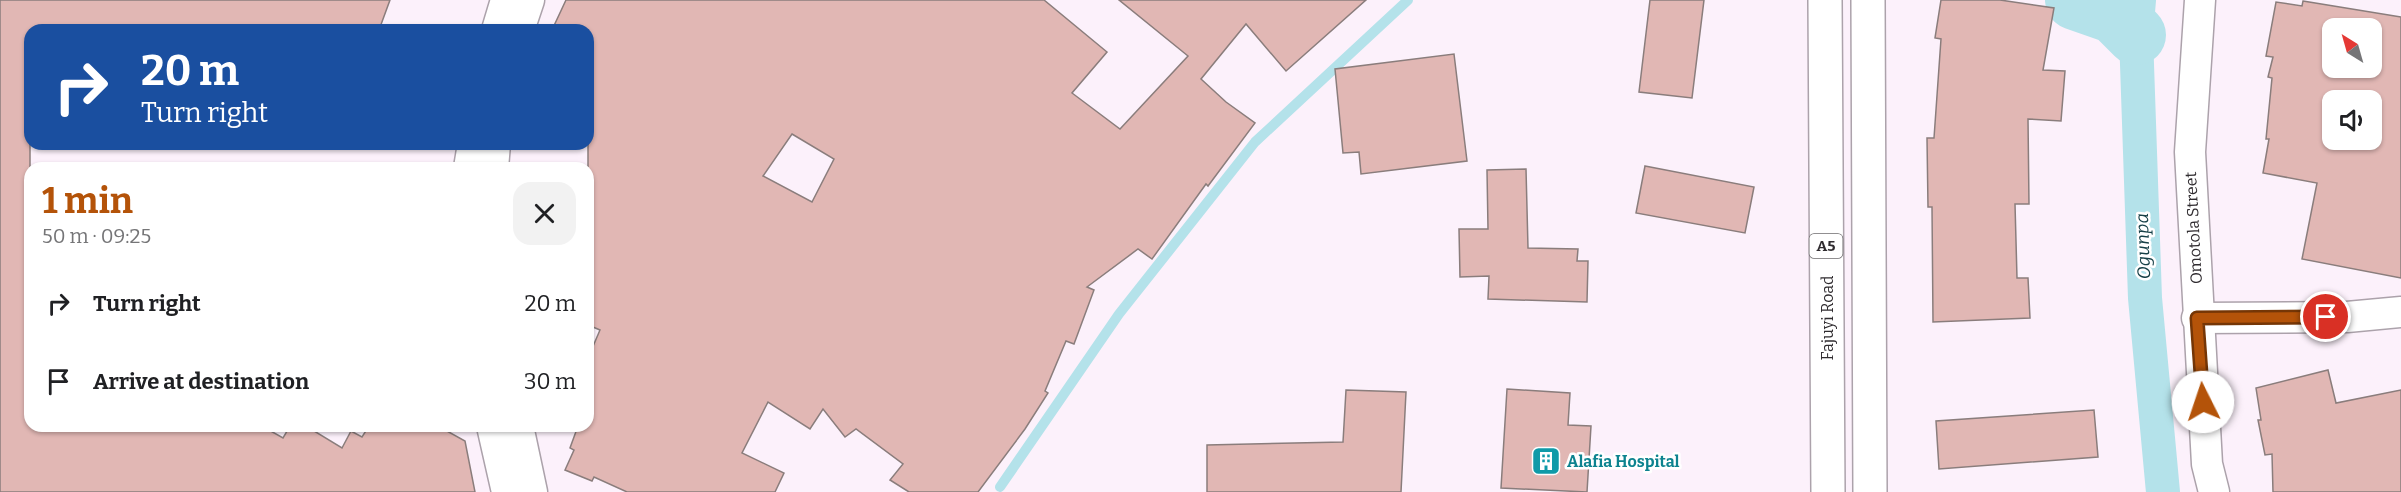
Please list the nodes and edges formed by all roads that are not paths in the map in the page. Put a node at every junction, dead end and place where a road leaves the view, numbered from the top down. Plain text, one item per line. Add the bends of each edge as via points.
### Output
1 (506, 0) edge
2 (529, 0) edge
3 (1825, 0) edge
4 (1868, 0) edge
5 (2200, 0) edge
6 (499, 24) edge
7 (521, 24) edge
8 (2401, 312) edge
9 (2197, 318) junction
10 (493, 432) edge
11 (519, 432) edge
12 (507, 492) edge
13 (532, 492) edge
14 (1828, 492) edge
15 (1870, 492) edge
16 (2214, 492) edge

1 - 6 street
2 - 7 street
3 - 14 highway, Fajuyi Road / A5
4 - 15 highway
5 - 9 street, Omotola Street via 2190,152
8 - 9 street via 2347,317
9 - 16 street, Omotola Street via 2207,464
10 - 12 street
11 - 13 street

